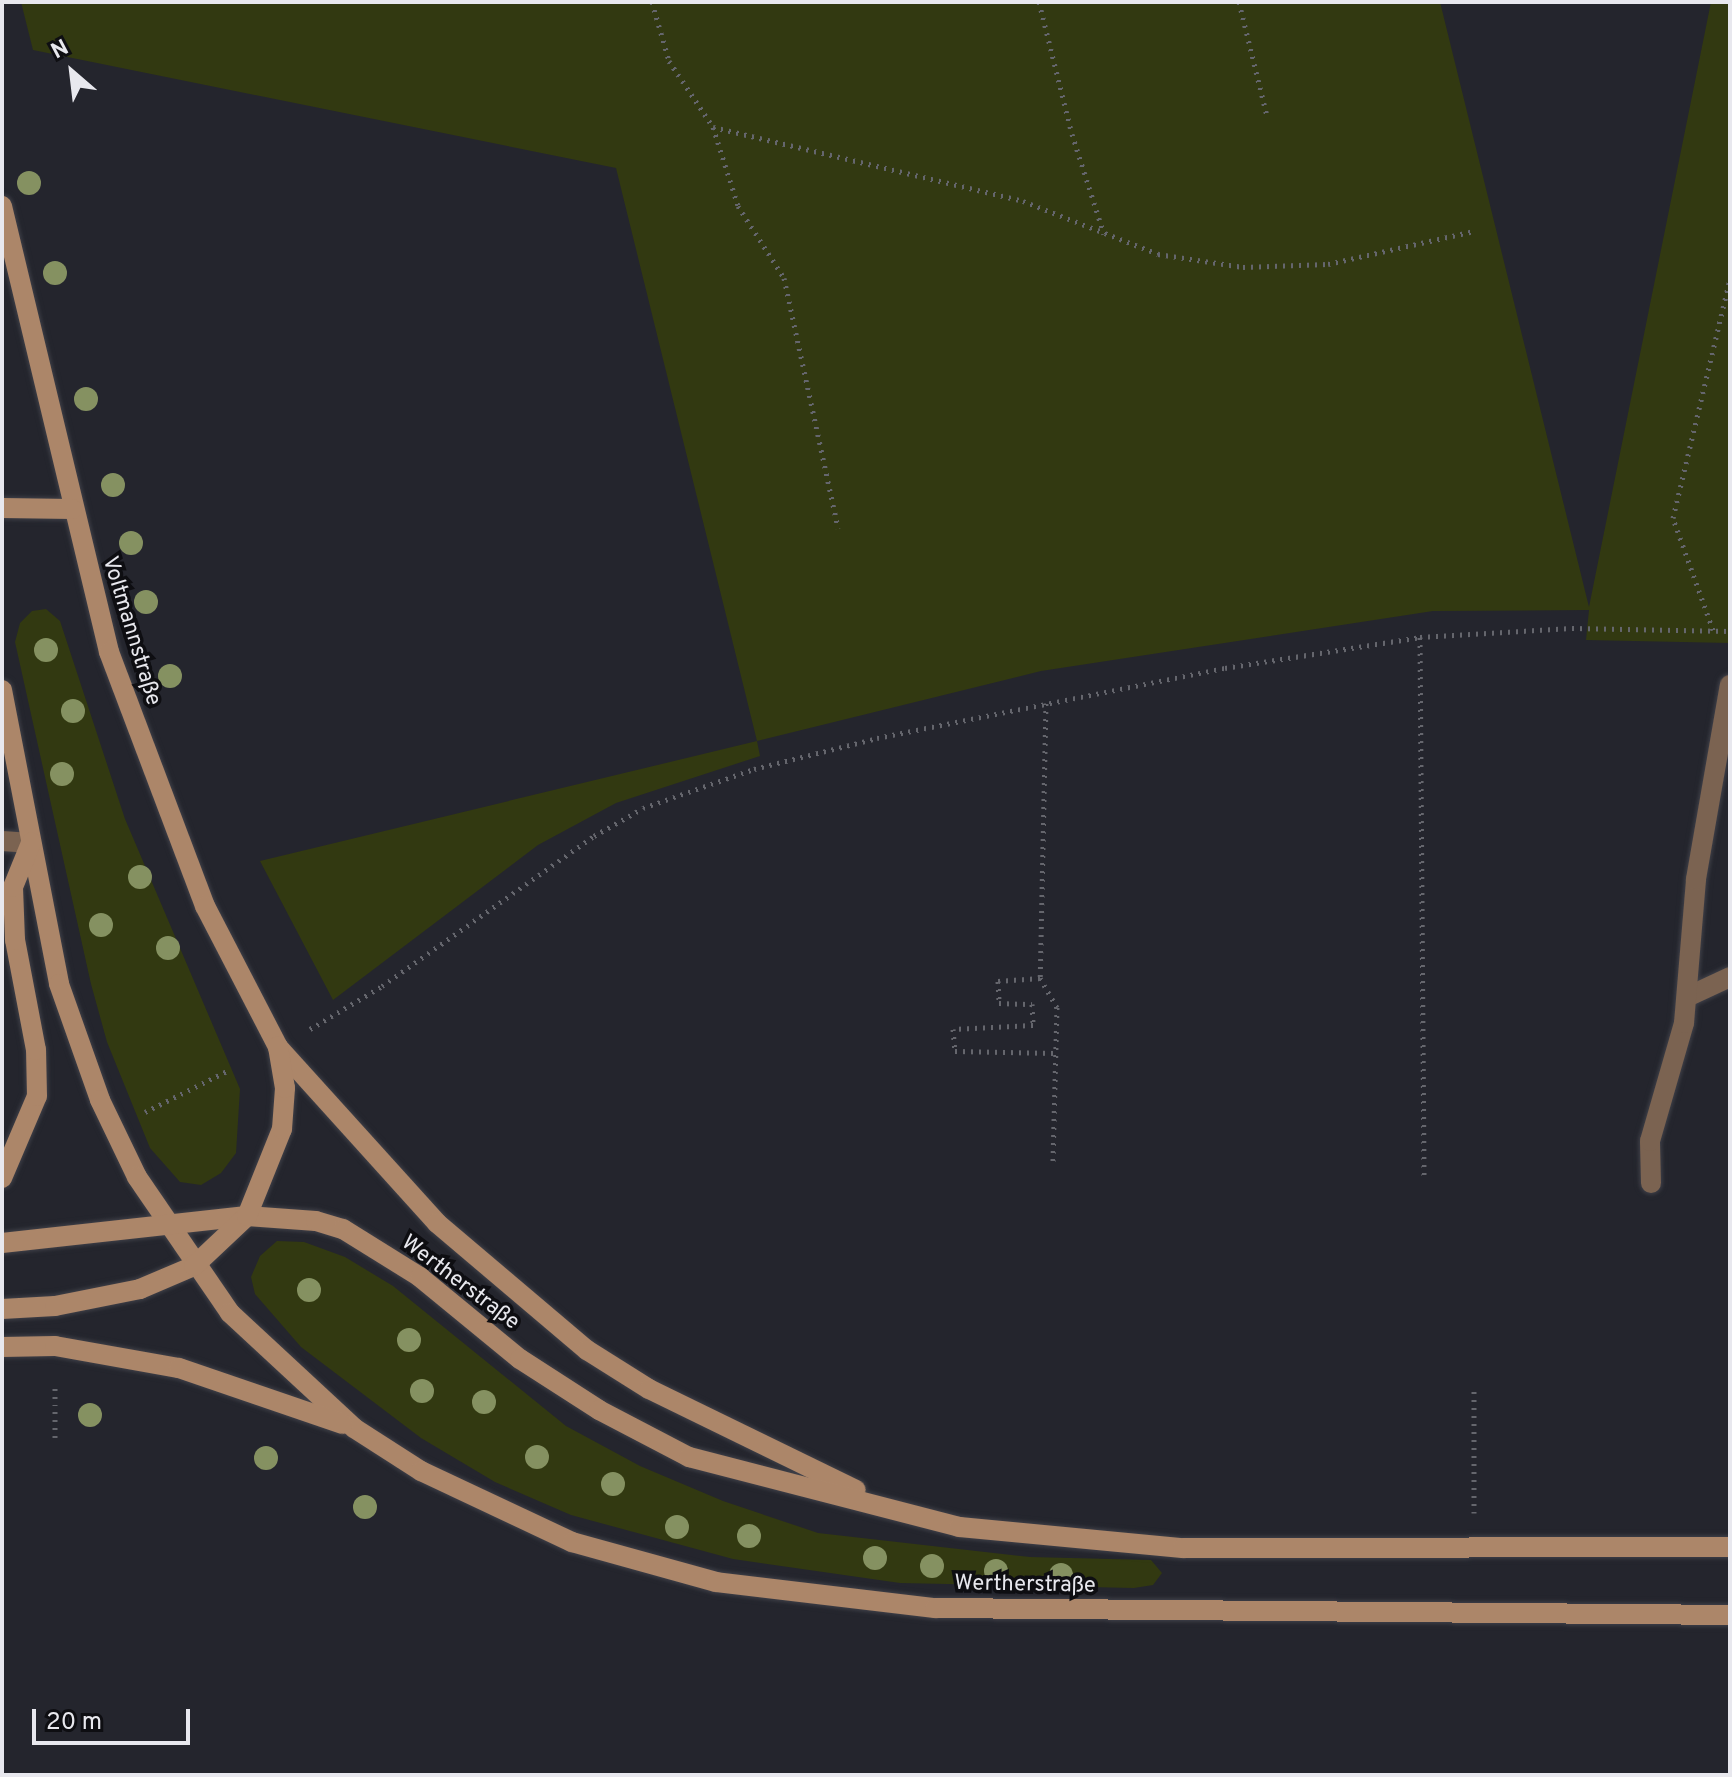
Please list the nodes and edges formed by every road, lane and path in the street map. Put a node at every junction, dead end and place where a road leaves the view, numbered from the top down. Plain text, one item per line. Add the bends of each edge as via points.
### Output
1 (652, 2) edge
2 (1039, 2) edge
3 (1239, 2) edge
4 (1267, 116) dead end
5 (713, 127) junction
6 (2, 206) edge
7 (1475, 231) dead end
8 (1105, 235) junction
9 (1730, 278) edge
10 (2, 508) edge
11 (72, 509) junction
12 (838, 528) dead end
13 (1713, 630) junction
14 (1730, 631) edge
15 (1420, 637) junction
16 (1730, 685) edge
17 (2, 690) edge
18 (1046, 703) junction
19 (2, 841) edge
20 (31, 843) junction
21 (1730, 977) edge
22 (1040, 978) junction
23 (1687, 997) junction
24 (278, 1047) junction
25 (1055, 1053) junction
26 (229, 1070) dead end
27 (137, 1116) dead end
28 (1053, 1163) dead end
29 (1424, 1176) dead end
30 (2, 1178) edge
31 (1651, 1183) dead end
32 (247, 1216) junction
33 (165, 1225) junction
34 (2, 1243) edge
35 (194, 1266) junction
36 (2, 1309) edge
37 (55, 1346) junction
38 (2, 1347) edge
39 (1474, 1386) dead end
40 (354, 1428) junction
41 (55, 1438) dead end
42 (1474, 1499) dead end
43 (892, 1507) junction
44 (1730, 1547) edge
45 (1730, 1615) edge

1 - 5 path via 669,61
2 - 8 path via 1072,134
3 - 4 path
5 - 8 path via 1023,201
5 - 12 path via 738,206 784,278
6 - 11 main road, Voltmannstraße
7 - 8 path via 1328,264 1243,267 1158,254
9 - 13 path via 1673,518
10 - 11 main road
11 - 24 main road, Voltmannstraße via 109,652 169,818 205,906
13 - 14 path
13 - 15 path via 1572,628
15 - 18 path
15 - 29 path
16 - 23 lane via 1696,879
17 - 20 main road
18 - 22 path
18 - 24 path via 754,769 643,808 543,869 382,986
19 - 20 lane
20 - 30 main road via 13,887 15,940 36,1050 37,1096
20 - 33 main road via 73,1028 111,1127
21 - 23 lane
22 - 25 path via 1057,1007
22 - 25 path via 998,981 999,1003 1032,1004 1033,1025 953,1029 955,1051
23 - 31 lane via 1650,1141
24 - 32 main road via 285,1088 282,1129
24 - 43 main road, Wertherstraße via 437,1223 587,1350 649,1389
25 - 28 path
26 - 27 path
32 - 33 main road, Wertherstraße
32 - 35 main road
32 - 43 main road, Wertherstraße via 316,1221 343,1229 420,1277 520,1359 599,1410 689,1457
33 - 34 main road, Wertherstraße
33 - 35 main road, Wertherstraße
35 - 36 main road via 100,1299
35 - 40 main road, Wertherstraße via 266,1350
37 - 38 main road, Wertherstraße
37 - 40 main road, Wertherstraße via 179,1368
37 - 41 path
39 - 42 path
40 - 45 main road, Wertherstraße via 493,1509 572,1542 716,1582 935,1608
43 - 44 main road, Wertherstraße via 959,1527 1183,1548

